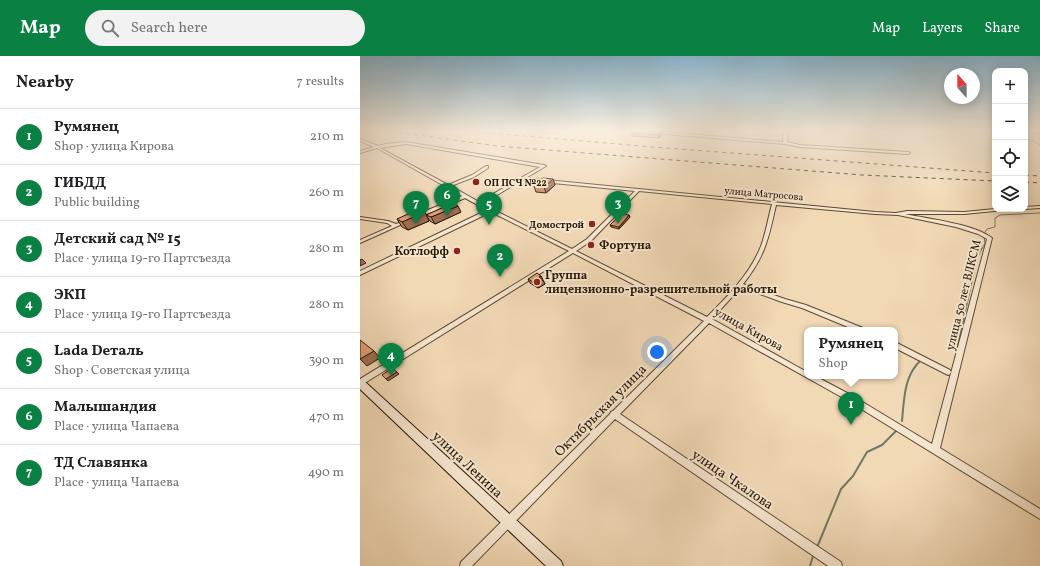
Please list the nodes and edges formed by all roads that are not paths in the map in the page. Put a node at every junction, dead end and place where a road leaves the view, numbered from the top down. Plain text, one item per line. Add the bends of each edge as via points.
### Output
1 (390, 155) edge
2 (477, 155) edge
3 (487, 167) dead end
4 (522, 178) junction
5 (448, 186) junction
6 (638, 190) junction
7 (466, 196) junction
8 (774, 203) junction
9 (479, 204) junction
10 (1040, 207) edge
11 (1028, 208) edge
12 (491, 210) junction
13 (992, 210) edge
14 (896, 214) junction
15 (360, 218) edge
16 (396, 226) junction
17 (360, 242) edge
18 (574, 251) junction
19 (360, 274) edge
20 (740, 286) junction
21 (708, 320) junction
22 (854, 327) edge
23 (898, 346) edge
24 (948, 372) dead end
25 (804, 373) edge
26 (815, 379) edge
27 (360, 383) edge
28 (614, 414) junction
29 (935, 450) junction
30 (1040, 514) edge
31 (508, 522) junction
32 (465, 566) edge
33 (556, 566) edge
34 (837, 566) edge

1 - 5 street, улица Кирова
2 - 4 street via 544,166
3 - 5 street
4 - 6 street, улица Матросова
4 - 9 street
5 - 7 street, улица Кирова
6 - 8 street, улица Матросова
6 - 18 street
7 - 9 street, улица Кирова
7 - 16 street
8 - 14 street, улица Матросова
8 - 20 street, Октябрьская улица via 760,254
9 - 12 street, улица Кирова
10 - 11 street
12 - 18 street, улица Кирова
12 - 19 street
13 - 14 street, улица Матросова
14 - 29 street, улица 50 лет ВЛКСМ via 974,231 990,238
15 - 16 street via 388,222
16 - 17 street
18 - 21 street, улица Кирова
18 - 27 street
20 - 21 street, Октябрьская улица
20 - 22 street via 804,306
21 - 25 street, улица Кирова
21 - 28 street, Октябрьская улица
23 - 24 street
26 - 29 street, улица Кирова
27 - 31 main road, улица Ленина
28 - 31 street, Октябрьская улица
28 - 34 street, улица Чкалова
29 - 30 street, улица Кирова
31 - 32 street, Октябрьская улица
31 - 33 main road, улица Ленина

